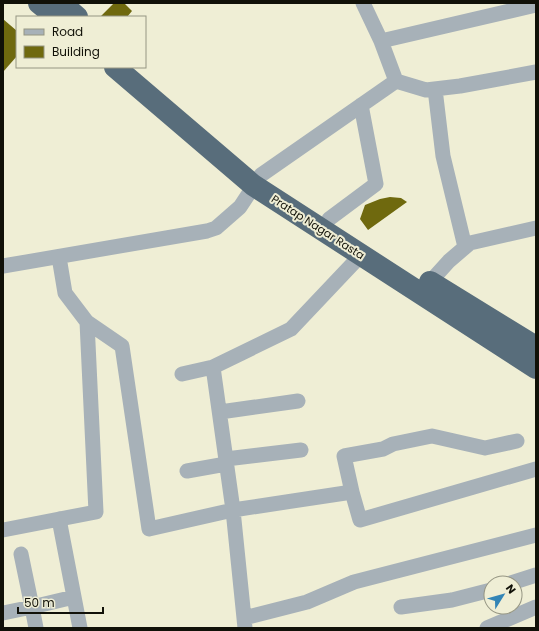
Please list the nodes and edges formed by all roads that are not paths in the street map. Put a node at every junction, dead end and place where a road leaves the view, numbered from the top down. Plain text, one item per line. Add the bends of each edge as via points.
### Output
1 (39, 3) edge
2 (61, 3) edge
3 (363, 3) edge
4 (536, 5) edge
5 (55, 16) edge
6 (76, 16) edge
7 (381, 41) junction
8 (116, 68) edge
9 (136, 68) edge
10 (536, 72) edge
11 (396, 81) junction
12 (435, 89) junction
13 (361, 105) junction
14 (257, 180) junction
15 (329, 219) junction
16 (536, 228) edge
17 (465, 247) junction
18 (361, 255) junction
19 (59, 257) junction
20 (3, 266) edge
21 (430, 282) junction
22 (87, 322) junction
23 (535, 365) edge
24 (213, 368) junction
25 (182, 374) dead end
26 (298, 401) dead end
27 (220, 412) junction
28 (517, 441) dead end
29 (301, 450) dead end
30 (226, 462) junction
31 (536, 469) edge
32 (187, 471) dead end
33 (352, 492) junction
34 (233, 510) junction
35 (59, 519) junction
36 (3, 530) edge
37 (536, 535) edge
38 (21, 554) dead end
39 (536, 575) edge
40 (523, 579) edge
41 (483, 592) edge
42 (74, 597) junction
43 (32, 607) junction
44 (401, 607) dead end
45 (536, 607) edge
46 (3, 613) edge
47 (244, 623) edge
48 (36, 628) edge
49 (80, 628) edge
50 (487, 628) edge

1 - 5 highway
2 - 6 highway
3 - 7 street
4 - 7 street
7 - 11 street
8 - 14 highway, Pratap Nagar Rasta
9 - 14 highway, Pratap Nagar Rasta
10 - 12 street
11 - 12 street via 426,90
11 - 13 street
12 - 17 street via 443,156
13 - 14 street
13 - 15 street via 376,184
14 - 15 highway, Pratap Nagar Rasta
14 - 18 highway, Pratap Nagar Rasta
14 - 19 street via 240,207 212,230
15 - 21 highway, Pratap Nagar Rasta
16 - 17 street via 470,243
17 - 21 street
18 - 23 highway, Pratap Nagar Rasta
18 - 24 street via 291,330
19 - 20 street
19 - 22 street via 65,293
21 - 23 highway, Pratap Nagar Rasta
22 - 34 street via 122,346 150,529
22 - 35 street via 96,512
24 - 25 street
24 - 27 street
26 - 27 street
27 - 30 street
28 - 33 street via 486,448 432,436 344,456
29 - 30 street
30 - 32 street
30 - 34 street
31 - 33 street via 360,520
33 - 34 street
34 - 47 street
35 - 36 street
35 - 42 street
37 - 47 street via 354,582 307,602
38 - 43 street
39 - 40 street
41 - 44 street via 452,600
42 - 43 street
42 - 49 street
43 - 46 street
43 - 48 street
45 - 50 street

